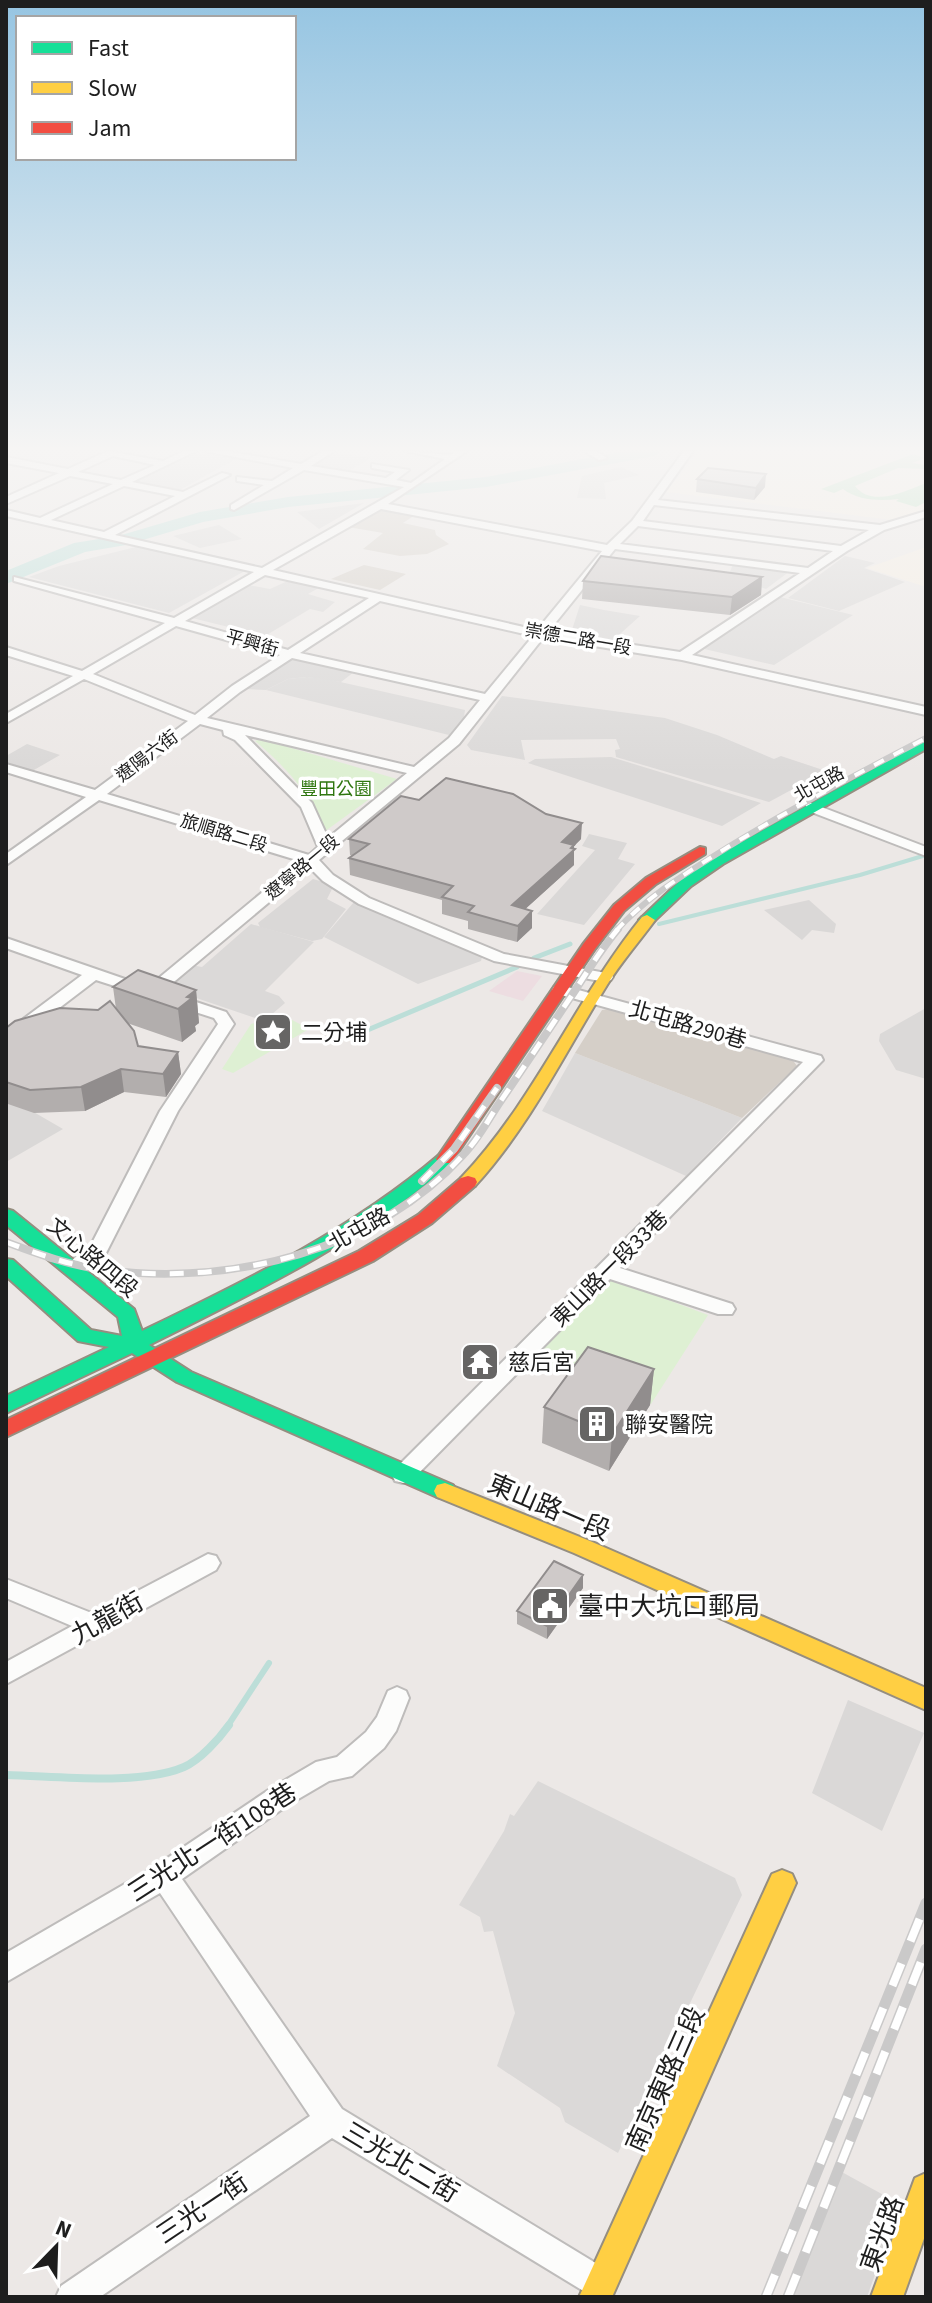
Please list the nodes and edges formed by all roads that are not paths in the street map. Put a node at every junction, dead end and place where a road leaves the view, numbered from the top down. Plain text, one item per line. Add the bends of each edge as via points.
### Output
1 (214, 558) edge
2 (284, 558) edge
3 (603, 558) edge
4 (701, 558) edge
5 (828, 558) edge
6 (264, 570) junction
7 (808, 571) junction
8 (18, 579) dead end
9 (378, 597) junction
10 (175, 621) junction
11 (541, 634) junction
12 (6, 651) edge
13 (290, 654) junction
14 (682, 656) junction
15 (84, 675) junction
16 (487, 698) junction
17 (926, 711) edge
18 (6, 719) edge
19 (195, 719) junction
20 (926, 724) edge
21 (926, 744) edge
22 (6, 768) edge
23 (418, 772) junction
24 (97, 795) junction
25 (811, 807) junction
26 (325, 847) junction
27 (924, 851) edge
28 (9, 856) edge
29 (311, 860) junction
30 (6, 943) edge
31 (574, 971) junction
32 (93, 974) junction
33 (605, 977) junction
34 (560, 990) junction
35 (151, 993) junction
36 (592, 997) junction
37 (6, 1040) edge
38 (815, 1060) joint
39 (6, 1215) edge
40 (6, 1265) edge
41 (72, 1268) junction
42 (607, 1271) junction
43 (725, 1309) dead end
44 (135, 1345) junction
45 (154, 1360) junction
46 (6, 1405) edge
47 (6, 1429) edge
48 (403, 1475) junction
49 (208, 1563) dead end
50 (6, 1588) edge
51 (95, 1625) junction
52 (6, 1674) edge
53 (397, 1698) dead end
54 (926, 1699) edge
55 (164, 1876) junction
56 (782, 1883) dead end
57 (6, 1968) edge
58 (331, 2120) junction
59 (926, 2189) edge
60 (598, 2291) edge
61 (72, 2297) edge
62 (887, 2297) edge

1 - 6 street, 崇德二路一段
2 - 6 street
3 - 11 street, 遼寧路一段
4 - 7 street
5 - 7 street
6 - 9 street, 崇德二路一段
6 - 10 street
7 - 14 street
8 - 10 street, 平興街
9 - 11 street, 崇德二路一段
9 - 13 street, 遼陽六街
10 - 13 street, 平興街
10 - 15 street
11 - 14 street, 崇德二路一段
11 - 16 street, 遼寧路一段
12 - 15 street
13 - 16 street, 平興街
13 - 19 street, 遼陽六街
14 - 17 street, 崇德二路一段
15 - 18 street
15 - 19 street
16 - 23 street, 遼寧路一段 via 454,741
19 - 23 street
19 - 24 street, 遼陽六街
19 - 26 street via 240,737 307,806
20 - 31 main road, 北屯路 via 678,863 635,894 594,939
21 - 25 main road, 北屯路
22 - 24 street, 旅順路二段
23 - 26 street, 遼寧路一段
24 - 28 street, 遼陽六街
24 - 29 street, 旅順路二段
25 - 27 street
25 - 33 main road, 北屯路 via 687,879 637,927
26 - 29 street, 遼寧路一段
29 - 31 street, 旅順路二段 via 364,901 488,953
29 - 35 street, 遼寧路一段
30 - 32 street
31 - 33 street
31 - 34 main road, 北屯路
32 - 35 street
32 - 37 street
33 - 36 main road, 北屯路
34 - 36 street, 北屯路290巷
34 - 44 main road, 北屯路 via 451,1154 425,1179 345,1235
35 - 41 street via 220,1015 226,1024 169,1111 99,1249
36 - 38 street, 北屯路290巷
36 - 45 main road, 北屯路 via 501,1146 445,1204 373,1252
38 - 42 street, 東山路一段33巷
39 - 41 main road, 文心路四段
40 - 44 main road via 85,1336
41 - 44 main road, 文心路四段 via 127,1314
42 - 43 street
42 - 48 street, 東山路一段33巷
44 - 45 main road
44 - 46 main road, 北屯路
45 - 47 main road, 北屯路
45 - 48 main road, 東山路一段
48 - 54 main road, 東山路一段 via 582,1547
49 - 51 street, 九龍街
50 - 51 street
51 - 52 street, 九龍街
53 - 55 street, 三光北一街108巷 via 375,1740 343,1768 325,1770 279,1797
55 - 57 street, 三光北一街108巷
55 - 58 street, 三光北二街
56 - 60 main road, 南京東路三段
58 - 60 street, 三光北二街
58 - 61 street, 三光一街
59 - 62 main road, 東光路

